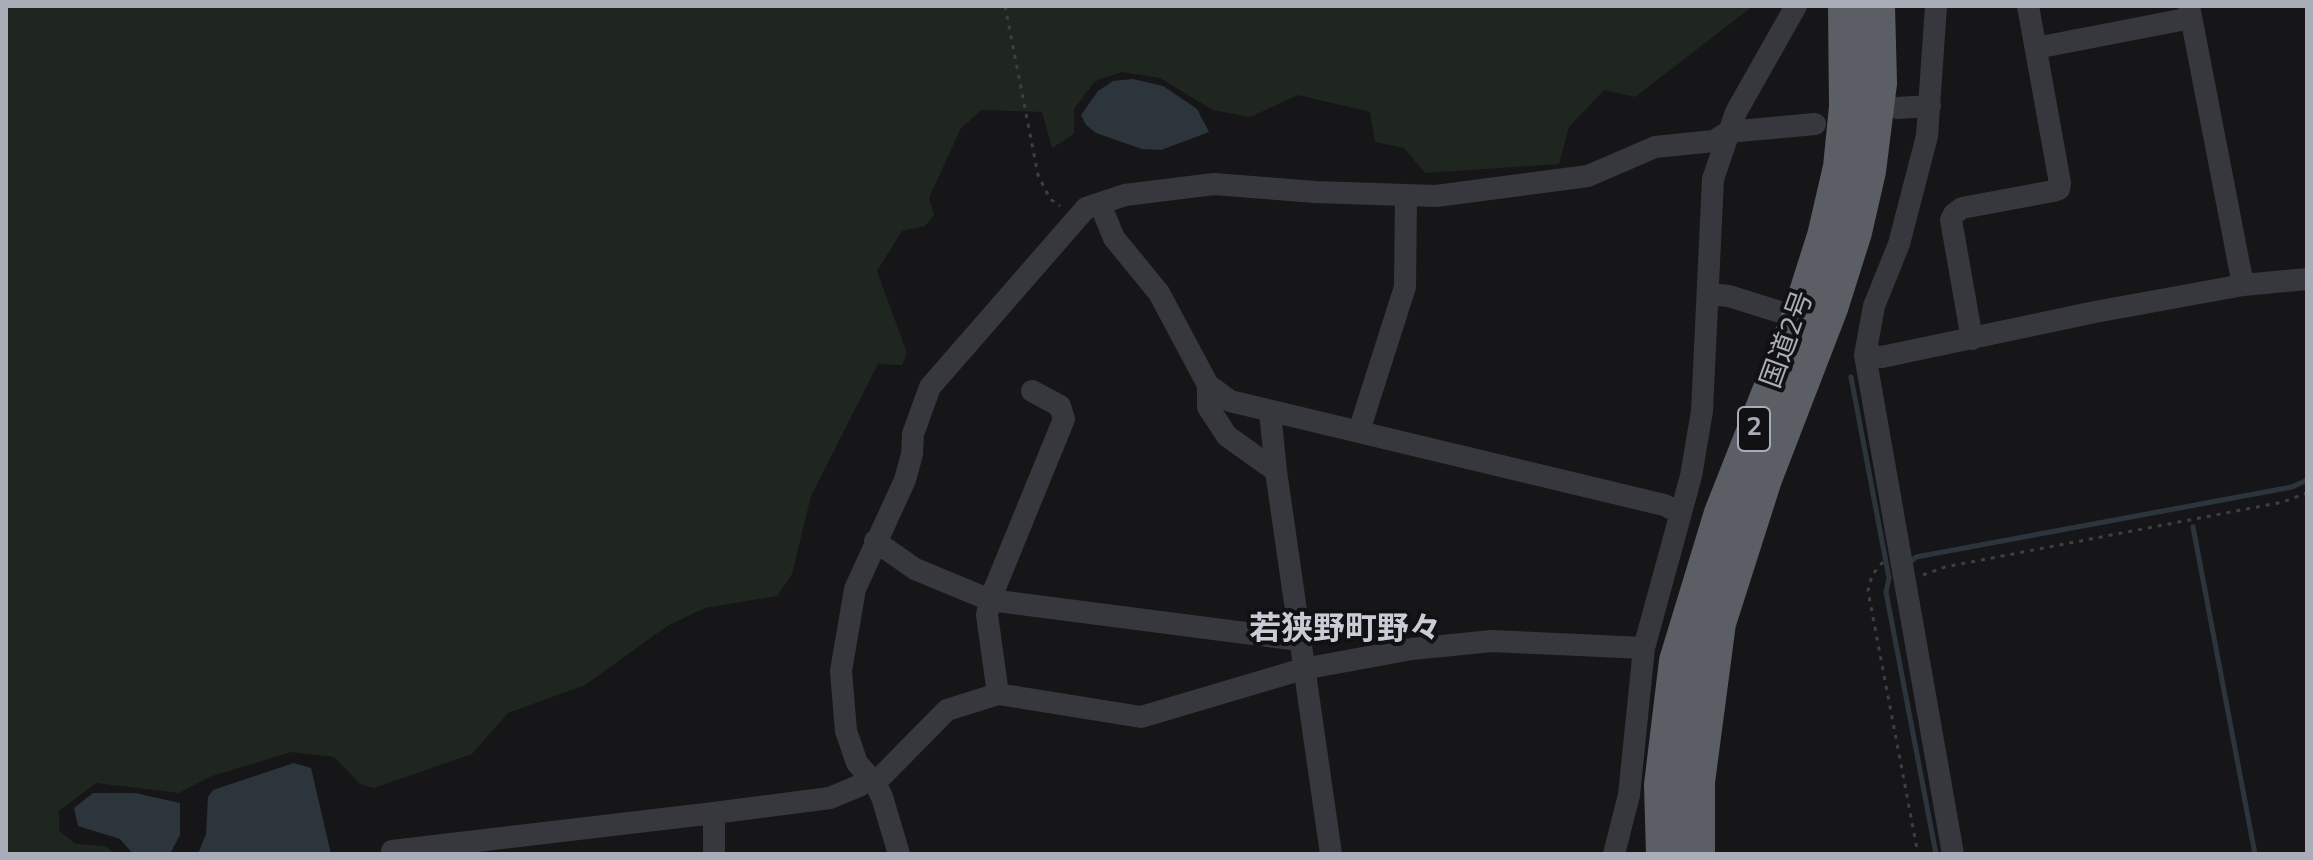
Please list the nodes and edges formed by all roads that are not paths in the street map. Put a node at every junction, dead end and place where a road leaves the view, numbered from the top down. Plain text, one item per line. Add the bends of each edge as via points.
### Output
1 (1796, 6) edge
2 (1846, 6) edge
3 (1877, 6) edge
4 (1936, 6) edge
5 (2028, 6) edge
6 (2190, 12) edge
7 (2036, 48) junction
8 (1930, 106) junction
9 (1897, 108) dead end
10 (1815, 124) dead end
11 (1728, 132) junction
12 (1406, 197) junction
13 (1100, 204) junction
14 (2307, 279) edge
15 (2243, 285) junction
16 (1709, 294) junction
17 (1799, 318) junction
18 (1972, 339) junction
19 (1865, 355) junction
20 (1208, 385) junction
21 (1032, 391) dead end
22 (1270, 412) junction
23 (1359, 431) junction
24 (1276, 471) junction
25 (1681, 513) junction
26 (875, 541) junction
27 (990, 600) junction
28 (1299, 640) junction
29 (1644, 648) junction
30 (1303, 669) junction
31 (998, 694) junction
32 (871, 780) junction
33 (714, 813) junction
34 (392, 851) dead end
35 (714, 854) edge
36 (899, 854) edge
37 (1331, 854) edge
38 (1614, 854) edge
39 (1664, 854) edge
40 (1697, 854) edge
41 (1953, 854) edge

1 - 11 street
2 - 17 highway, 国道2号 / 2 via 1847,107 1841,167
3 - 40 highway, 国道2号 / 2 via 1879,83 1854,232 1718,623 1697,782
4 - 8 street
5 - 7 street
6 - 7 street
6 - 15 street
7 - 18 street via 2059,189 1954,214
8 - 9 street
8 - 19 street via 1911,204 1874,306
10 - 11 street
11 - 12 street via 1714,141 1655,147 1588,176
11 - 16 street via 1713,179
12 - 13 street via 1227,183 1125,195
12 - 23 street via 1405,287
13 - 20 street via 1114,238 1159,293
13 - 26 street via 1076,217 930,387 913,434 905,480
14 - 15 street
15 - 18 street
16 - 17 street
16 - 25 street via 1702,411
17 - 39 highway, 国道2号 / 2 via 1722,513 1677,661 1662,785
18 - 19 street via 1882,357
19 - 41 street via 1896,573
20 - 22 street via 1230,401
20 - 24 street via 1208,407 1221,428
21 - 27 street via 1060,406 1064,419
22 - 23 street
22 - 24 street
23 - 25 street
24 - 28 street
25 - 29 street
26 - 27 street via 915,569
26 - 32 street via 855,589 841,671 846,731 857,763
27 - 28 street
27 - 31 street via 987,615
28 - 30 street
29 - 30 street via 1492,641
29 - 38 street via 1629,795
30 - 31 street via 1141,717
30 - 37 street
31 - 32 street via 947,710
32 - 33 street via 830,798
32 - 36 street via 890,816
33 - 34 street
33 - 35 street

